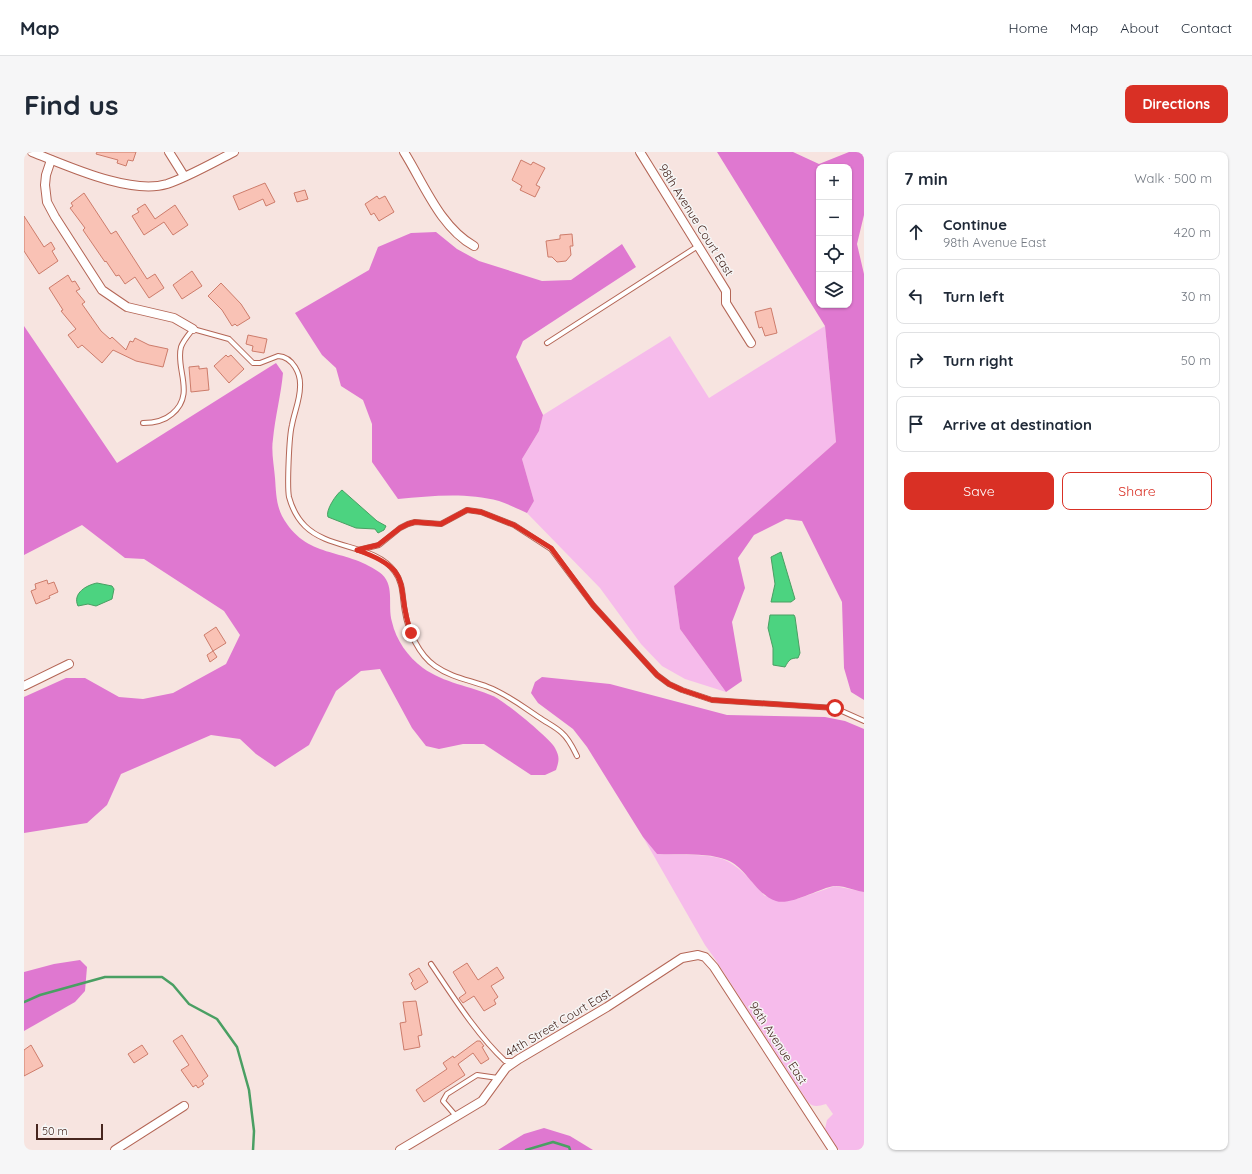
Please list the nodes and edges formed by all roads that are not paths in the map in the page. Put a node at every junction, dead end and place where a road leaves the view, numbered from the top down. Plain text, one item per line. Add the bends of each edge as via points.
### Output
1 (32, 152) edge
2 (169, 152) edge
3 (234, 152) edge
4 (404, 152) edge
5 (640, 152) edge
6 (51, 160) junction
7 (184, 176) junction
8 (474, 246) dead end
9 (698, 246) junction
10 (193, 329) junction
11 (547, 343) dead end
12 (751, 343) dead end
13 (143, 423) dead end
14 (357, 550) junction
15 (69, 664) dead end
16 (24, 686) edge
17 (864, 721) edge
18 (577, 756) dead end
19 (698, 955) joint
20 (431, 964) dead end
21 (520, 1059) junction
22 (498, 1078) junction
23 (184, 1106) dead end
24 (456, 1116) junction
25 (115, 1150) edge
26 (400, 1150) edge
27 (833, 1150) edge

1 - 6 street
2 - 7 street
3 - 7 street
4 - 8 street via 455,233
5 - 9 street, 98th Avenue Court East
6 - 7 street via 114,182 138,187 159,186
6 - 10 street via 45,185 47,202 54,217 102,290 127,307 174,318
9 - 11 lane
9 - 12 street, 98th Avenue Court East via 726,291 726,303
10 - 13 lane via 180,348 184,393 180,405 166,418
10 - 14 lane via 229,339 253,363 278,356 286,357 294,366 300,388 291,427 290,502 297,516 312,532
14 - 17 lane via 378,545 408,524 441,524 467,510 481,512 514,525 551,548 593,605 657,675 669,684 712,700 835,708
14 - 18 lane via 379,558 396,572 402,585 405,613 411,633 434,666 515,701 562,732
15 - 16 street
19 - 21 street, 44th Street Court East via 682,958 607,1008
19 - 27 street, 96th Avenue East via 705,957 714,967
20 - 21 lane via 460,1008 494,1051 505,1061
21 - 22 street, 44th Street Court East via 506,1068
22 - 24 street, 44th Street Court East via 482,1101
22 - 24 lane via 477,1075 447,1094 443,1102
23 - 25 street
24 - 26 street, 44th Street Court East

